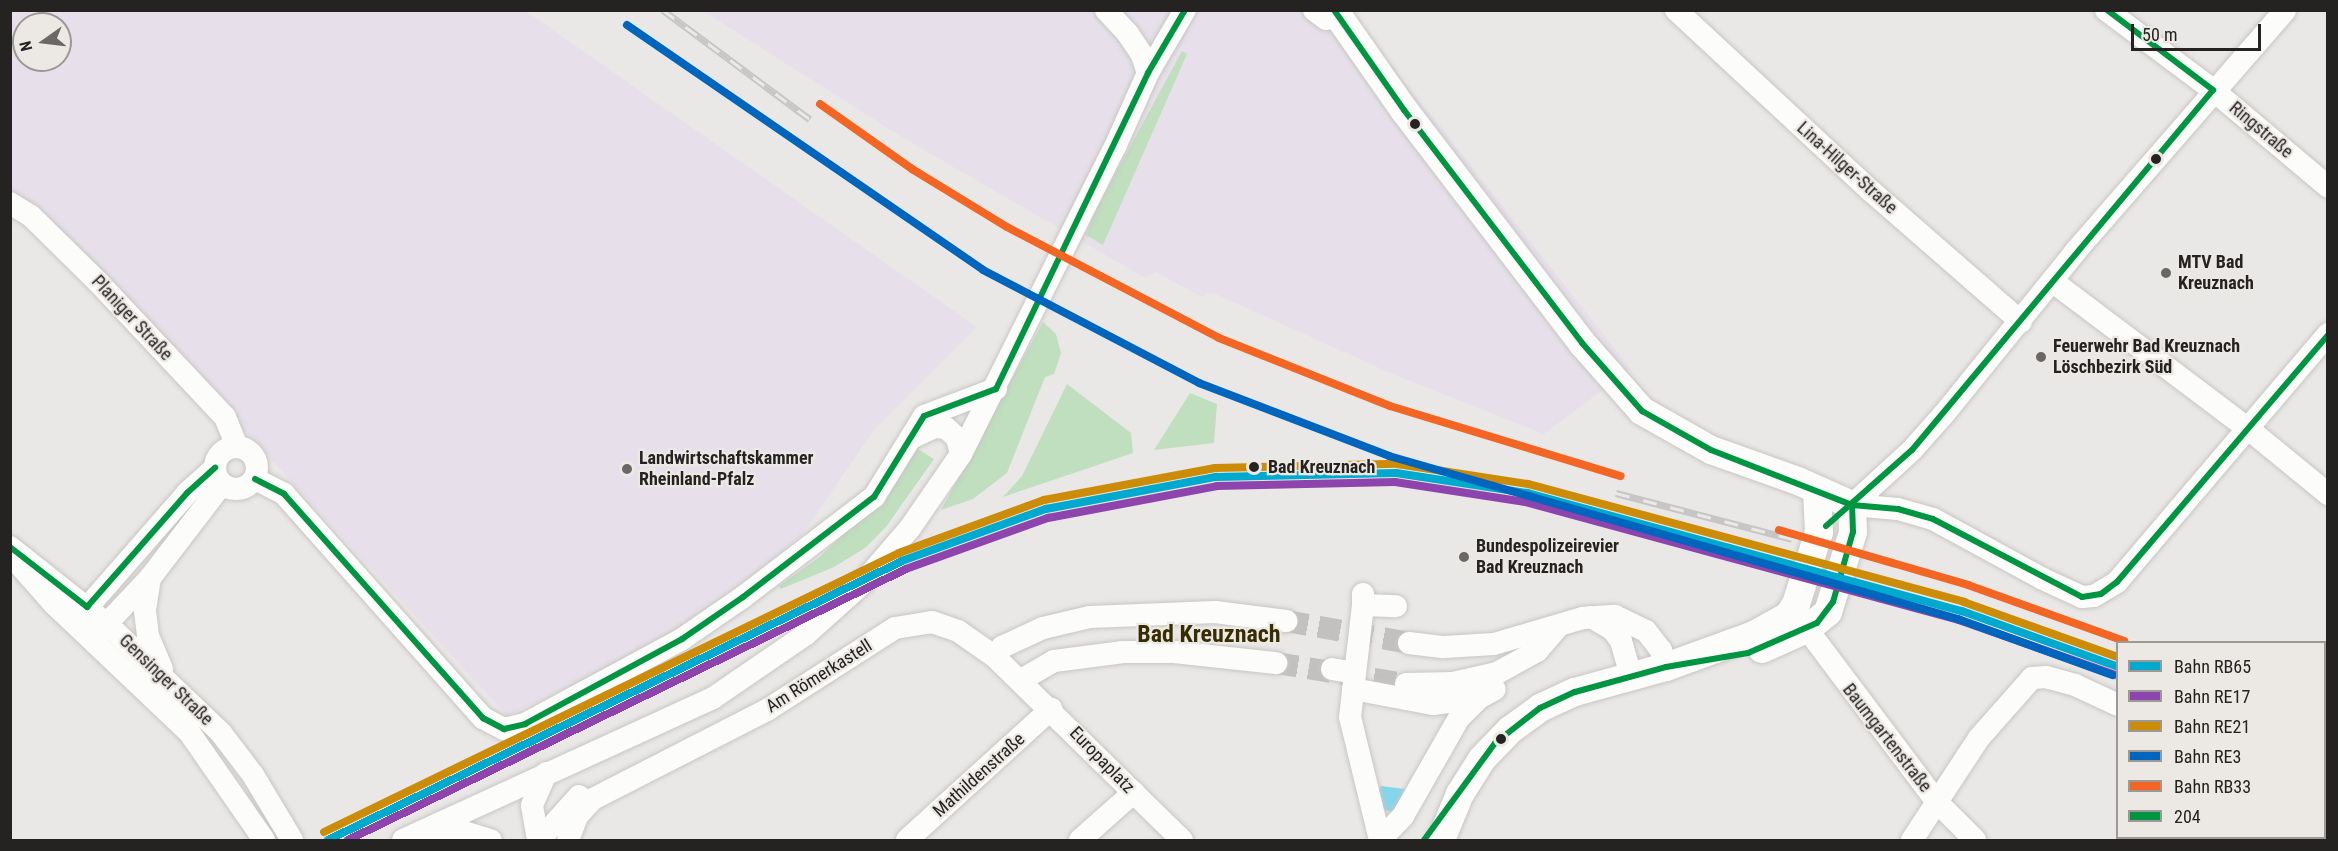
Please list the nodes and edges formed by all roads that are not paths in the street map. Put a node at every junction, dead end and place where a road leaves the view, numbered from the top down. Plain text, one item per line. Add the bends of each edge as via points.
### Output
1 (1106, 10) edge
2 (1676, 10) edge
3 (2106, 10) edge
4 (2285, 10) edge
5 (1194, 11) edge
6 (1323, 13) edge
7 (1128, 34) junction
8 (1166, 42) junction
9 (1148, 73) junction
10 (2213, 90) junction
11 (1115, 147) junction
12 (2328, 187) edge
13 (10, 203) edge
14 (2052, 281) junction
15 (2021, 322) junction
16 (2328, 333) edge
17 (996, 389) junction
18 (2246, 427) junction
19 (911, 438) junction
20 (237, 447) junction
21 (957, 460) junction
22 (218, 476) junction
23 (255, 479) junction
24 (1817, 490) junction
25 (2328, 494) edge
26 (1852, 505) junction
27 (1819, 532) junction
28 (10, 547) edge
29 (10, 553) edge
30 (150, 578) junction
31 (1396, 606) dead end
32 (81, 615) junction
33 (1090, 617) junction
34 (1591, 617) junction
35 (1286, 621) tunnel mouth
36 (1774, 627) junction
37 (1557, 628) junction
38 (1807, 629) junction
39 (100, 632) junction
40 (1511, 641) junction
41 (1409, 643) tunnel mouth
42 (1098, 655) junction
43 (994, 656) junction
44 (1276, 663) tunnel mouth
45 (1518, 664) junction
46 (1666, 667) junction
47 (1332, 669) dead end
48 (165, 675) junction
49 (1631, 676) junction
50 (1021, 680) junction
51 (1354, 681) junction
52 (1406, 684) tunnel mouth
53 (2116, 704) edge
54 (1051, 709) junction
55 (556, 769) junction
56 (645, 772) junction
57 (1134, 792) junction
58 (1460, 794) junction
59 (1936, 801) junction
60 (541, 837) edge
61 (405, 839) edge
62 (264, 840) edge
63 (292, 840) edge
64 (491, 840) edge
65 (568, 840) edge
66 (907, 840) edge
67 (1080, 840) edge
68 (1182, 840) edge
69 (1380, 840) edge
70 (1424, 840) edge
71 (1441, 840) edge
72 (1912, 840) edge
73 (1975, 840) edge

1 - 7 street
2 - 15 street, Lina-Hilger-Straße via 1871,191
3 - 10 street, Ringstraße
4 - 10 street
5 - 8 street
5 - 11 street
6 - 24 main road via 1360,48 1582,343 1642,411 1701,446
7 - 8 street via 1150,44
7 - 9 street
8 - 9 street
9 - 11 street
10 - 12 street, Ringstraße
10 - 14 street
11 - 17 street
13 - 20 street, Planiger Straße via 31,216 99,283 225,417
14 - 15 street
14 - 18 street
15 - 26 street via 1912,450
16 - 18 street
17 - 19 street via 924,416
17 - 21 street
18 - 25 street
18 - 26 street via 2108,591 2082,597 1933,519 1899,509
19 - 21 street via 935,427 946,429 957,438
19 - 23 street via 874,497 743,597 682,639 525,724 504,729 483,718 284,494
20 - 22 street via 219,455
20 - 23 street, Planiger Straße via 255,458
21 - 55 street via 886,557 834,611 790,647 681,716
22 - 23 street via 240,489
22 - 30 street
22 - 32 street via 188,493
24 - 26 main road
24 - 27 main road
26 - 27 main road
26 - 38 main road via 1851,541 1833,602 1823,618
27 - 36 main road via 1794,609
28 - 32 street, Gensinger Straße
29 - 32 street, Gensinger Straße via 29,579
30 - 39 street
30 - 48 street via 145,611 148,636
31 - 51 street via 1363,599
32 - 39 street, Gensinger Straße
33 - 35 street via 1215,612
33 - 42 street via 1083,628 1083,639
33 - 43 street via 1043,628 1002,647
34 - 37 street
34 - 46 street via 1615,616 1637,624 1655,640
34 - 49 street via 1612,629 1621,641
36 - 38 street
36 - 46 main road
37 - 40 street
37 - 45 street
38 - 46 main road via 1748,653
38 - 59 street, Baumgartenstraße
39 - 48 street, Gensinger Straße
39 - 62 street, Gensinger Straße via 189,732
40 - 41 street via 1461,647
40 - 45 street via 1520,651
42 - 44 street via 1174,652
42 - 50 street via 1054,661
43 - 50 street, Europaplatz
43 - 56 street, Am Römerkastell via 944,624 917,622 895,628 767,710
45 - 52 street via 1471,680
46 - 49 main road
47 - 51 street
48 - 63 street, Gensinger Straße via 221,733
49 - 58 main road via 1575,692 1525,718 1482,759
50 - 54 street, Europaplatz
51 - 69 street via 1350,717
51 - 69 street via 1433,704 1487,694 1459,718 1402,816
53 - 59 street via 2075,685 2038,676 1979,738
54 - 57 street, Europaplatz
54 - 66 street, Mathildenstraße
55 - 60 street via 532,805
55 - 61 street
56 - 60 street, Am Römerkastell via 589,790 572,802
56 - 65 street, Am Römerkastell via 586,804
57 - 67 street
57 - 68 street, Europaplatz
58 - 70 main road
58 - 71 main road
59 - 72 street
59 - 73 street, Baumgartenstraße
61 - 64 street via 464,832

